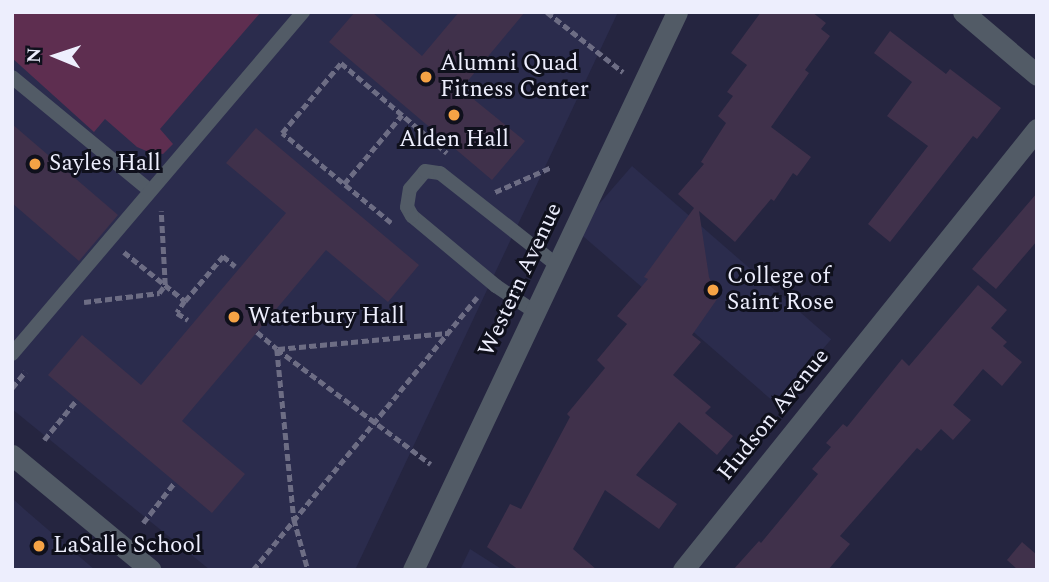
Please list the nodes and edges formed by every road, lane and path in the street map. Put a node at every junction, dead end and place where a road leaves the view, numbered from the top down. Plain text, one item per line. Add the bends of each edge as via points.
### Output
1 (303, 12) edge
2 (547, 12) edge
3 (677, 12) edge
4 (963, 12) edge
5 (623, 72) dead end
6 (1037, 75) edge
7 (12, 77) edge
8 (402, 115) junction
9 (1037, 129) edge
10 (453, 158) dead end
11 (552, 167) dead end
12 (344, 184) junction
13 (484, 184) dead end
14 (149, 190) junction
15 (494, 193) junction
16 (502, 200) dead end
17 (396, 227) dead end
18 (116, 262) dead end
19 (557, 265) junction
20 (235, 266) dead end
21 (164, 285) junction
22 (468, 287) dead end
23 (91, 292) dead end
24 (478, 296) junction
25 (185, 301) junction
26 (489, 302) dead end
27 (535, 312) junction
28 (188, 320) dead end
29 (257, 332) dead end
30 (447, 333) junction
31 (277, 349) junction
32 (12, 354) edge
33 (30, 366) dead end
34 (12, 388) edge
35 (75, 402) dead end
36 (374, 423) junction
37 (44, 440) dead end
38 (12, 455) edge
39 (431, 464) dead end
40 (174, 483) dead end
41 (294, 519) junction
42 (144, 523) dead end
43 (151, 570) edge
44 (253, 570) edge
45 (308, 570) edge
46 (413, 570) edge
47 (683, 570) edge

1 - 14 lane
2 - 5 path
3 - 19 street, Western Avenue
4 - 6 street
7 - 14 lane
8 - 10 path
8 - 12 path
8 - 12 path via 341,62 290,122 282,133
9 - 47 street, Hudson Avenue
11 - 15 path
12 - 17 path
13 - 15 path
14 - 21 path via 160,198
14 - 32 lane
15 - 16 path
18 - 21 path via 124,252
19 - 27 street, Western Avenue
19 - 27 lane via 440,173 425,171 410,189 407,207 412,216
20 - 25 path via 223,256
21 - 23 path via 159,293 83,302
21 - 25 path
22 - 24 path
24 - 26 path
24 - 30 path
25 - 28 path via 177,313
27 - 46 street, Western Avenue
29 - 31 path
30 - 31 path
30 - 36 path
31 - 36 path
31 - 41 path
33 - 34 path
35 - 37 path
36 - 39 path
36 - 41 path
38 - 43 street
40 - 42 path
41 - 44 path
41 - 45 path

